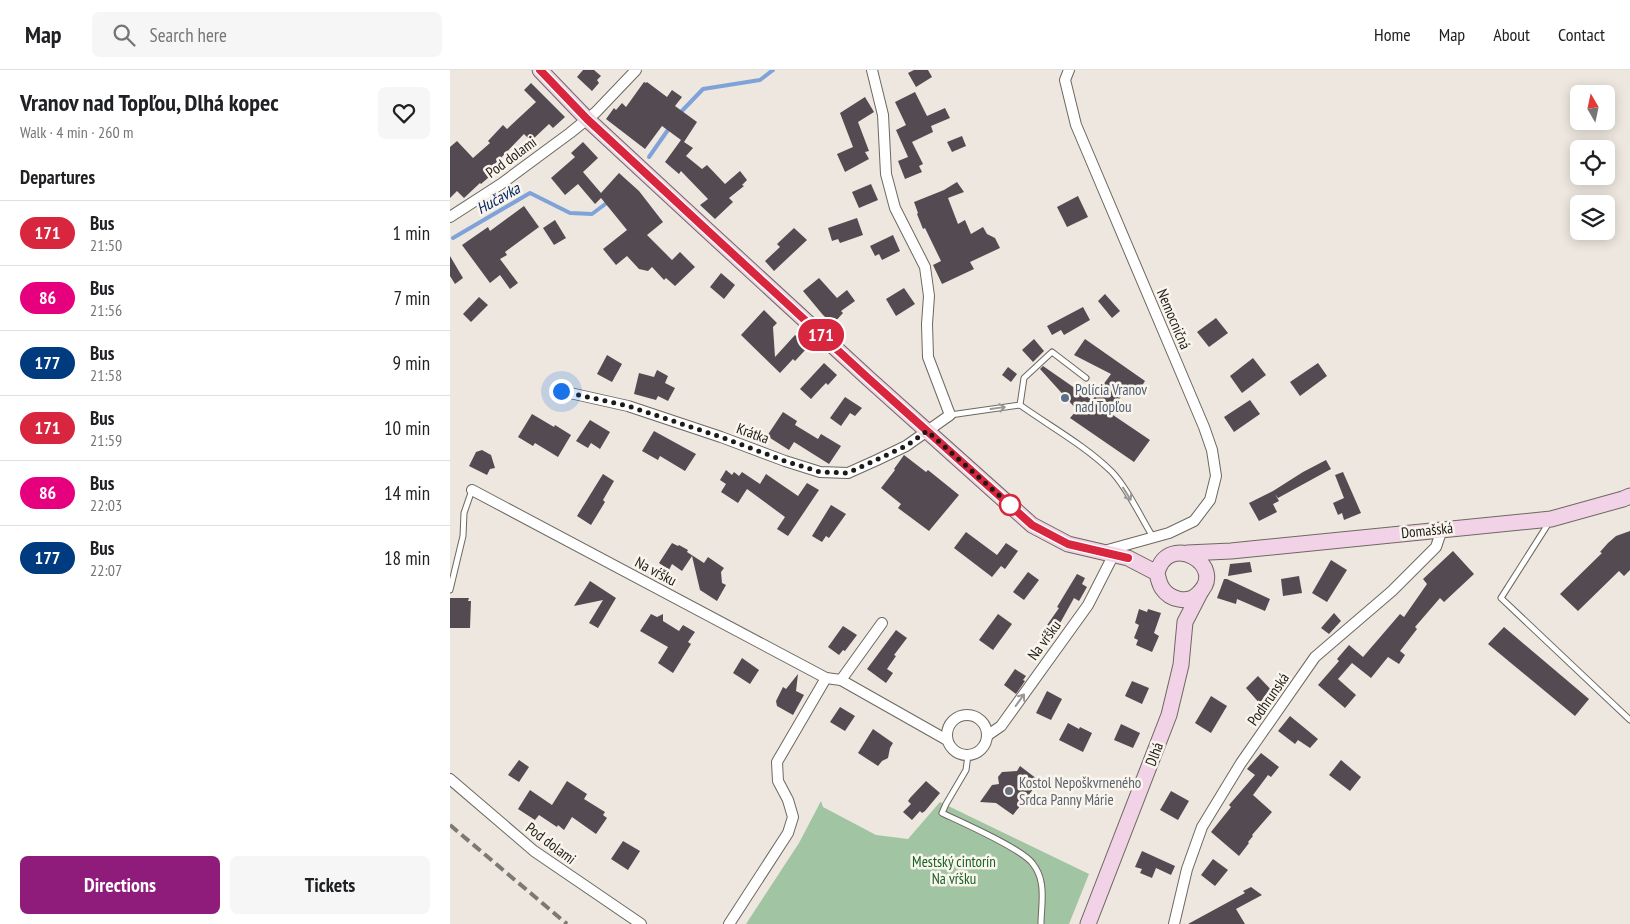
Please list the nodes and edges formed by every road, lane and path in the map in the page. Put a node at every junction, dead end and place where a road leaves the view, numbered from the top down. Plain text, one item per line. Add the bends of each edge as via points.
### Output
1 (540, 70) edge
2 (636, 70) edge
3 (872, 70) edge
4 (1069, 70) edge
5 (587, 119) junction
6 (450, 217) edge
7 (1086, 378) dead end
8 (561, 391) dead end
9 (1020, 405) junction
10 (950, 415) junction
11 (927, 431) junction
12 (472, 490) joint
13 (1630, 496) edge
14 (1551, 519) junction
15 (1442, 529) junction
16 (1153, 537) junction
17 (1138, 542) junction
18 (1222, 552) junction
19 (1107, 553) junction
20 (1186, 553) junction
21 (1168, 556) junction
22 (1128, 558) junction
23 (1206, 569) junction
24 (1157, 573) junction
25 (450, 590) edge
26 (1201, 591) junction
27 (1169, 596) junction
28 (882, 623) dead end
29 (1185, 629) junction
30 (826, 678) junction
31 (841, 680) junction
32 (1630, 720) edge
33 (988, 735) junction
34 (947, 740) junction
35 (968, 756) junction
36 (450, 779) edge
37 (641, 924) edge
38 (729, 924) edge
39 (1041, 924) edge
40 (1088, 924) edge
41 (1174, 924) edge

1 - 5 street
2 - 5 street, Pod dolami
3 - 10 street via 883,115 886,174 895,208 925,267 929,296 926,324 928,357
4 - 16 street, Nemocničná via 1065,80 1076,124 1212,450 1216,476 1210,500 1194,521
5 - 6 street, Pod dolami via 501,184
5 - 11 street
7 - 9 lane via 1052,352 1024,378
8 - 11 street, Krátka via 628,406 820,472 848,473 906,446
10 -> 9 lane
9 -> 16 lane via 1075,441 1112,472
10 - 11 street
11 - 19 street via 1032,525 1068,544
12 - 25 lane via 464,513 463,536
12 - 30 street, Na vŕšku
13 - 14 street, Domašská
14 - 15 street, Domašská
14 - 32 lane via 1501,598
15 - 18 street, Domašská
15 - 41 street, Podhrunská via 1436,547 1392,591 1315,657 1242,763 1202,827 1187,869
16 - 17 street, Nemocničná
17 - 19 street, Nemocničná
17 - 22 street via 1126,549
18 - 20 street, Domašská
18 - 23 street
19 - 22 street
33 -> 19 street, Na vŕšku via 1001,726 1088,605
20 - 21 street
20 - 23 street via 1199,560
21 - 22 street
21 - 24 street
22 - 24 street
23 - 26 street via 1206,581
24 - 27 street via 1162,589
26 - 27 street via 1186,600
26 - 29 street, Dlhá
27 - 29 street
28 - 31 street
29 - 40 street, Dlhá via 1169,715
30 - 31 street, Na vŕšku
30 - 38 street via 777,762 778,781 793,817 788,833
31 - 34 street, Na vŕšku
33 - 34 street via 982,721 968,714 954,719 949,725
33 - 35 street via 982,748
34 - 35 street via 957,753
35 - 39 lane via 966,770 942,813 1033,863 1041,881
36 - 37 street, Pod dolami via 534,852

